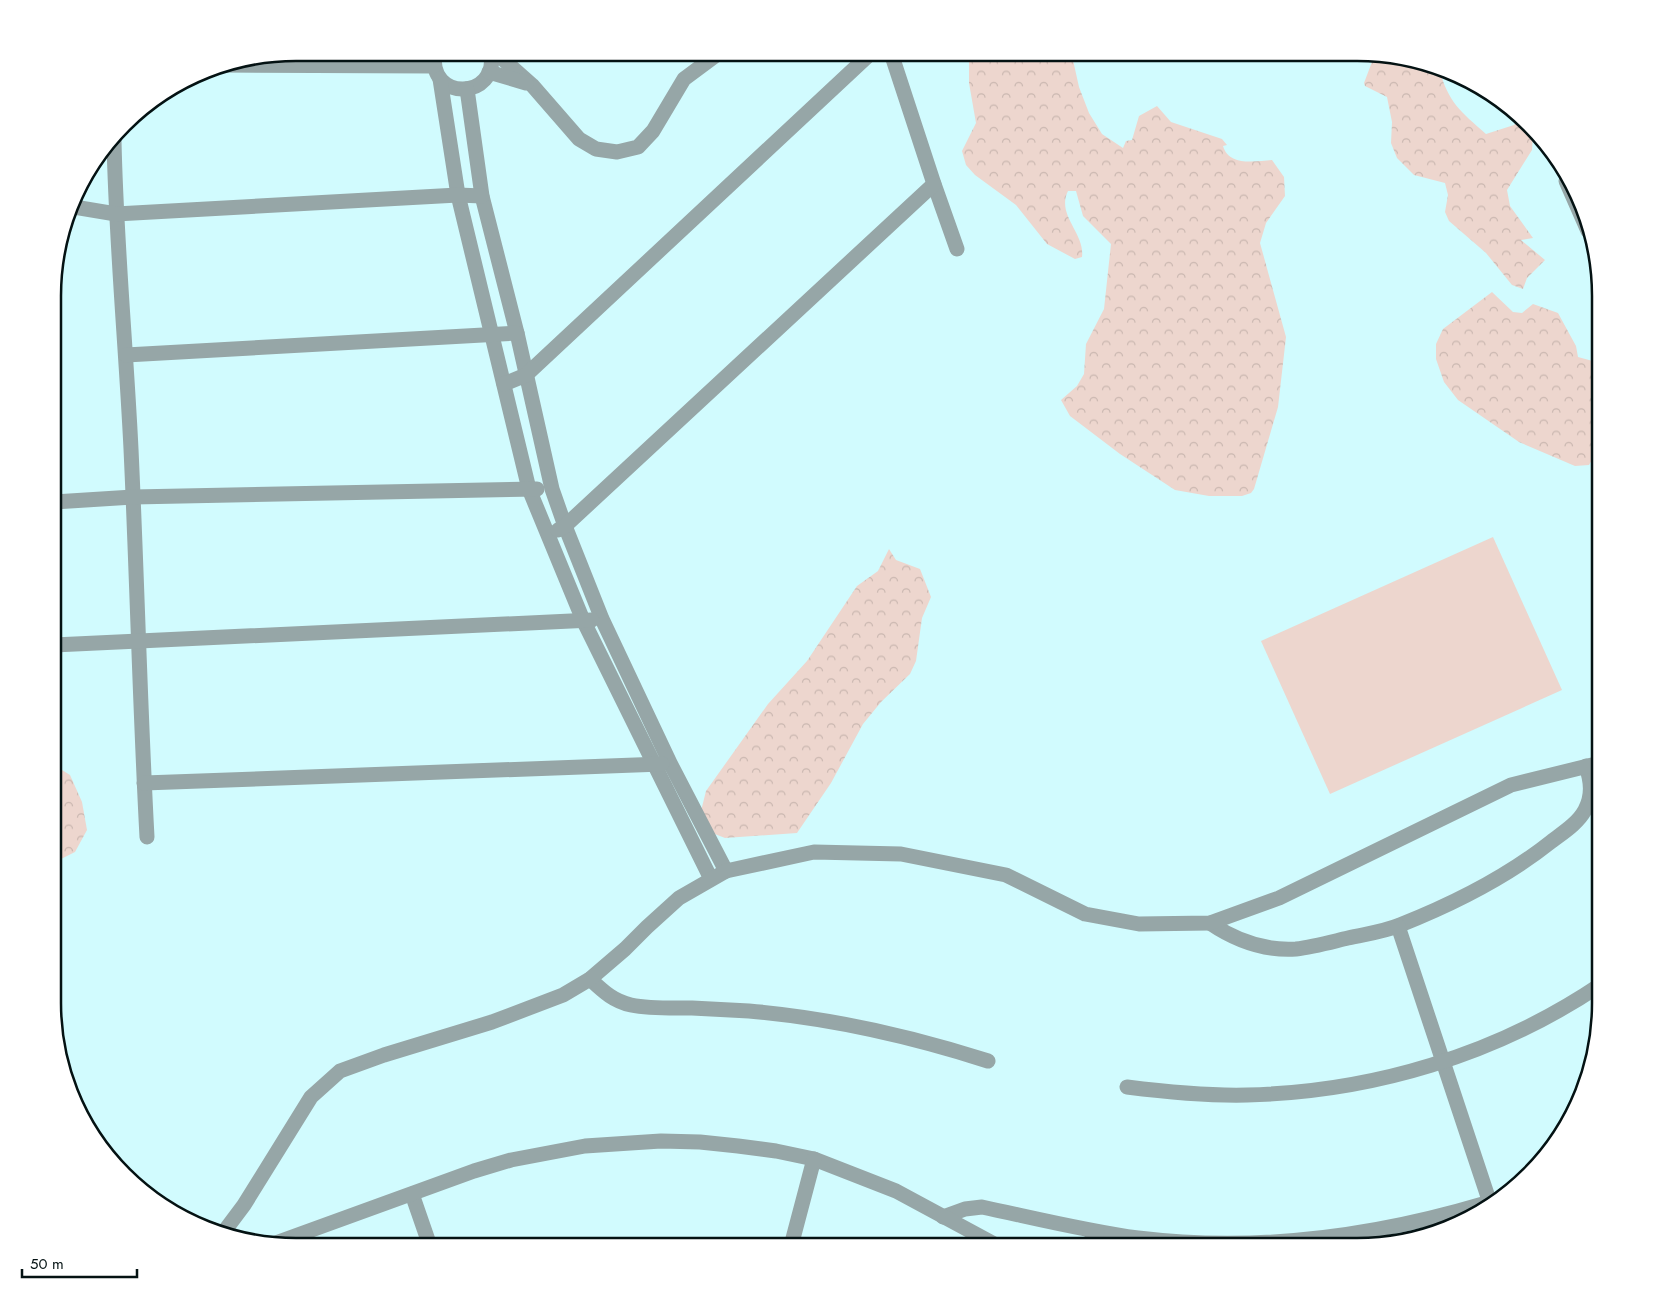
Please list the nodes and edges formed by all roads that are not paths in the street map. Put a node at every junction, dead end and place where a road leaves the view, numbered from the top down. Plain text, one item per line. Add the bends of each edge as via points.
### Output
1 (492, 61) edge
2 (505, 61) edge
3 (708, 61) edge
4 (862, 61) edge
5 (894, 61) edge
6 (256, 65) edge
7 (436, 65) edge
8 (490, 72) junction
9 (532, 85) junction
10 (467, 89) junction
11 (114, 148) edge
12 (934, 184) junction
13 (458, 196) junction
14 (482, 196) junction
15 (79, 207) edge
16 (116, 214) junction
17 (957, 249) dead end
18 (517, 333) junction
19 (492, 335) junction
20 (126, 355) junction
21 (526, 375) junction
22 (504, 384) junction
23 (529, 489) junction
24 (552, 489) junction
25 (133, 497) junction
26 (61, 502) edge
27 (565, 526) junction
28 (548, 536) junction
29 (602, 619) junction
30 (583, 620) junction
31 (138, 641) junction
32 (61, 645) edge
33 (670, 763) junction
34 (1592, 764) edge
35 (654, 765) junction
36 (1592, 769) edge
37 (144, 783) junction
38 (147, 837) dead end
39 (726, 871) junction
40 (711, 879) junction
41 (1210, 923) junction
42 (1398, 926) junction
43 (590, 979) junction
44 (1592, 990) edge
45 (988, 1061) dead end
46 (1443, 1062) junction
47 (1127, 1087) dead end
48 (814, 1159) junction
49 (412, 1194) junction
50 (1488, 1197) edge
51 (1473, 1207) edge
52 (943, 1217) junction
53 (227, 1227) edge
54 (1097, 1232) junction
55 (291, 1238) edge
56 (427, 1238) edge
57 (793, 1238) edge
58 (983, 1238) edge
59 (1093, 1238) edge
60 (1140, 1238) edge
61 (1312, 1238) edge

1 - 8 street
2 - 9 street
3 - 9 street via 684,79 653,131 638,147 616,152 596,149 579,139
4 - 21 street
5 - 12 street
6 - 7 street
7 - 10 street via 448,85
7 - 13 street
8 - 9 street
8 - 10 street via 480,84
10 - 14 street
11 - 16 street
12 - 17 street
12 - 27 street
13 - 14 street
13 - 16 street
13 - 19 street
14 - 18 street
15 - 16 street
16 - 20 street
18 - 19 street
18 - 21 street
19 - 20 street
19 - 22 street
20 - 25 street
21 - 22 street
21 - 24 street
22 - 23 street
23 - 24 street
23 - 25 street
23 - 28 street
24 - 27 street
25 - 26 street
25 - 31 street
27 - 28 street
27 - 29 street
28 - 30 street
29 - 30 street
29 - 33 street
30 - 31 street
30 - 35 street
31 - 32 street
31 - 37 street
33 - 35 street
33 - 39 street
34 - 41 street via 1511,785 1279,898
35 - 37 street
35 - 40 street
36 - 42 street via 1585,811 1574,824 1524,862 1486,885
37 - 38 street
39 - 40 street
39 - 41 street via 814,852 901,854 1006,875 1085,914 1140,924
40 - 43 street via 679,898
41 - 42 street via 1240,940 1282,949 1328,943
42 - 46 street
43 - 45 street via 607,995 630,1005 798,1016 932,1044
43 - 53 street via 562,995 492,1022 340,1071 311,1097
44 - 46 street via 1517,1032
46 - 47 street via 1366,1082 1287,1093 1206,1095
46 - 50 street
48 - 49 street via 700,1142 585,1146 511,1160
48 - 52 street via 896,1191
48 - 57 street
49 - 55 street
49 - 56 street
51 - 61 street via 1404,1225
52 - 54 street via 964,1209 982,1207
52 - 58 street
54 - 59 street
54 - 60 street

